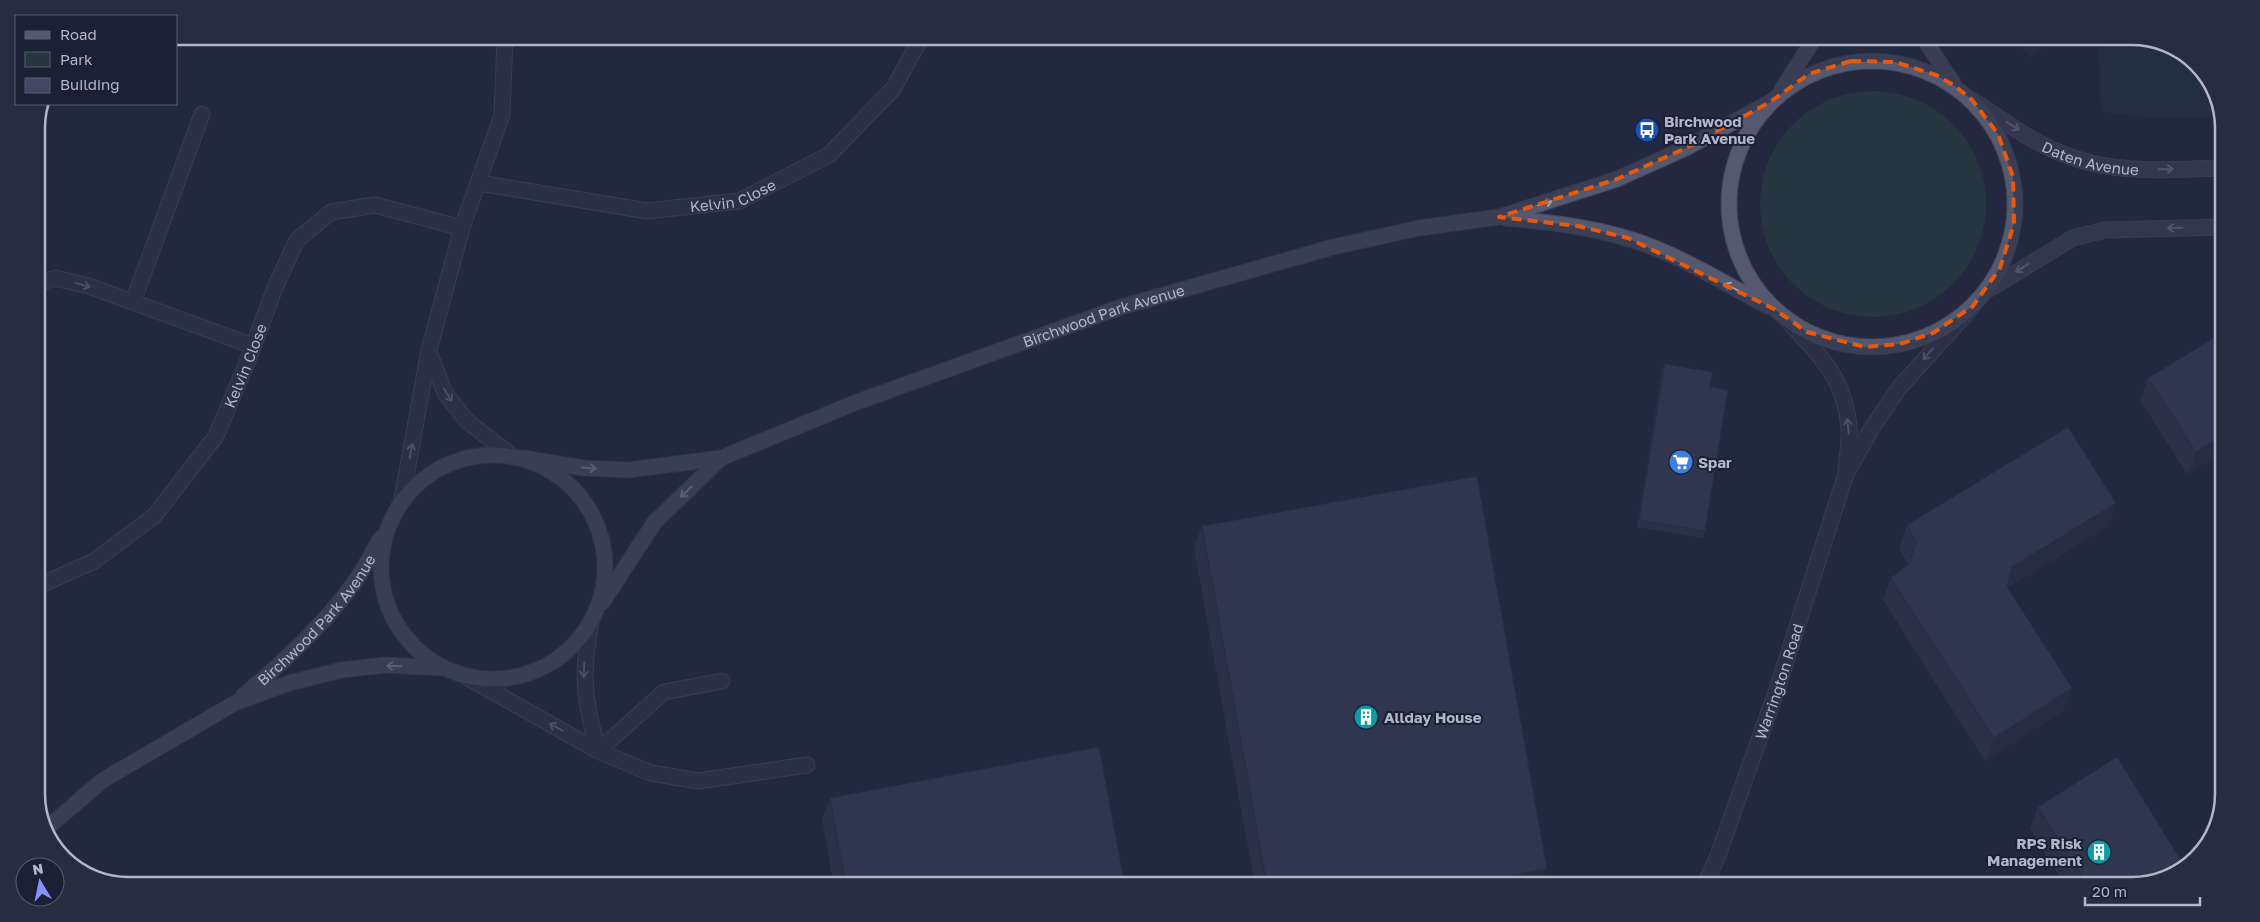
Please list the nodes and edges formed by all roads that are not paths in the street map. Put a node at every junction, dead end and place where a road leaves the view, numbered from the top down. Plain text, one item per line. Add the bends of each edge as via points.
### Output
1 (505, 45) edge
2 (917, 45) edge
3 (1810, 45) edge
4 (1928, 45) edge
5 (1955, 86) junction
6 (1774, 98) junction
7 (1972, 100) junction
8 (202, 114) dead end
9 (2215, 168) edge
10 (479, 183) junction
11 (1499, 217) junction
12 (2215, 227) edge
13 (462, 228) junction
14 (45, 281) edge
15 (1986, 291) junction
16 (133, 302) junction
17 (1973, 306) junction
18 (1779, 313) junction
19 (253, 346) junction
20 (429, 350) junction
21 (518, 457) junction
22 (721, 458) junction
23 (1846, 474) junction
24 (402, 499) junction
25 (386, 528) junction
26 (45, 582) edge
27 (594, 617) junction
28 (442, 668) junction
29 (466, 676) junction
30 (722, 681) dead end
31 (235, 703) junction
32 (598, 751) junction
33 (807, 765) dead end
34 (51, 825) edge
35 (1708, 877) edge

1 - 10 street via 502,115
2 - 10 street, Kelvin Close via 893,88 829,155 739,201 647,212
3 - 6 main road
4 - 5 main road
5 - 6 main road, Birchwood Park Avenue via 1936,75 1895,62 1851,61 1809,74
5 - 7 main road
11 -> 6 main road, Birchwood Park Avenue via 1617,180 1686,148
6 - 18 main road via 1742,142 1729,189 1732,237 1752,282
7 -> 9 street, Daten Avenue via 2033,140 2072,158 2145,169
7 - 15 main road via 1998,134 2013,178 2014,224 2000,268
8 - 16 street
10 - 13 street
18 -> 11 main road, Birchwood Park Avenue via 1676,258 1628,238 1578,226
11 - 22 main road, Birchwood Park Avenue via 1419,228 1333,247 1121,307 858,402
12 -> 15 street via 2105,230 2073,238
13 - 19 street, Kelvin Close via 375,205 331,212 297,240
13 - 20 street
14 -> 16 street via 55,278 89,286
15 - 17 main road
16 - 19 street
17 - 18 main road via 1933,333 1900,344 1865,347 1831,341 1806,332
17 -> 23 street, Warrington Road via 1899,388
23 -> 18 street, Warrington Road via 1849,430 1844,396 1822,357
19 - 26 street, Kelvin Close via 216,436 154,516 94,561
20 -> 21 street via 445,392 467,421
24 -> 20 street
21 -> 22 main road, Birchwood Park Avenue via 584,468 628,470
21 - 24 main road, Birchwood Park Avenue via 481,455 451,462 424,477
21 - 27 main road via 558,474 585,502 597,527 605,574
22 -> 27 main road, Birchwood Park Avenue via 654,523
23 - 35 street, Warrington Road via 1776,692
24 - 25 main road, Birchwood Park Avenue
25 - 28 main road via 380,560 383,593 392,616 416,649
25 - 31 main road, Birchwood Park Avenue via 355,582 324,621
27 - 29 main road, Birchwood Park Avenue via 568,651 538,670 502,679
27 -> 32 street via 585,654 584,687
28 - 29 main road, Birchwood Park Avenue
28 -> 31 main road, Birchwood Park Avenue via 386,666 341,670 289,683
32 -> 29 street
30 - 32 street via 664,692
31 - 34 main road, Birchwood Park Avenue via 103,780
32 - 33 street via 651,773 698,781

